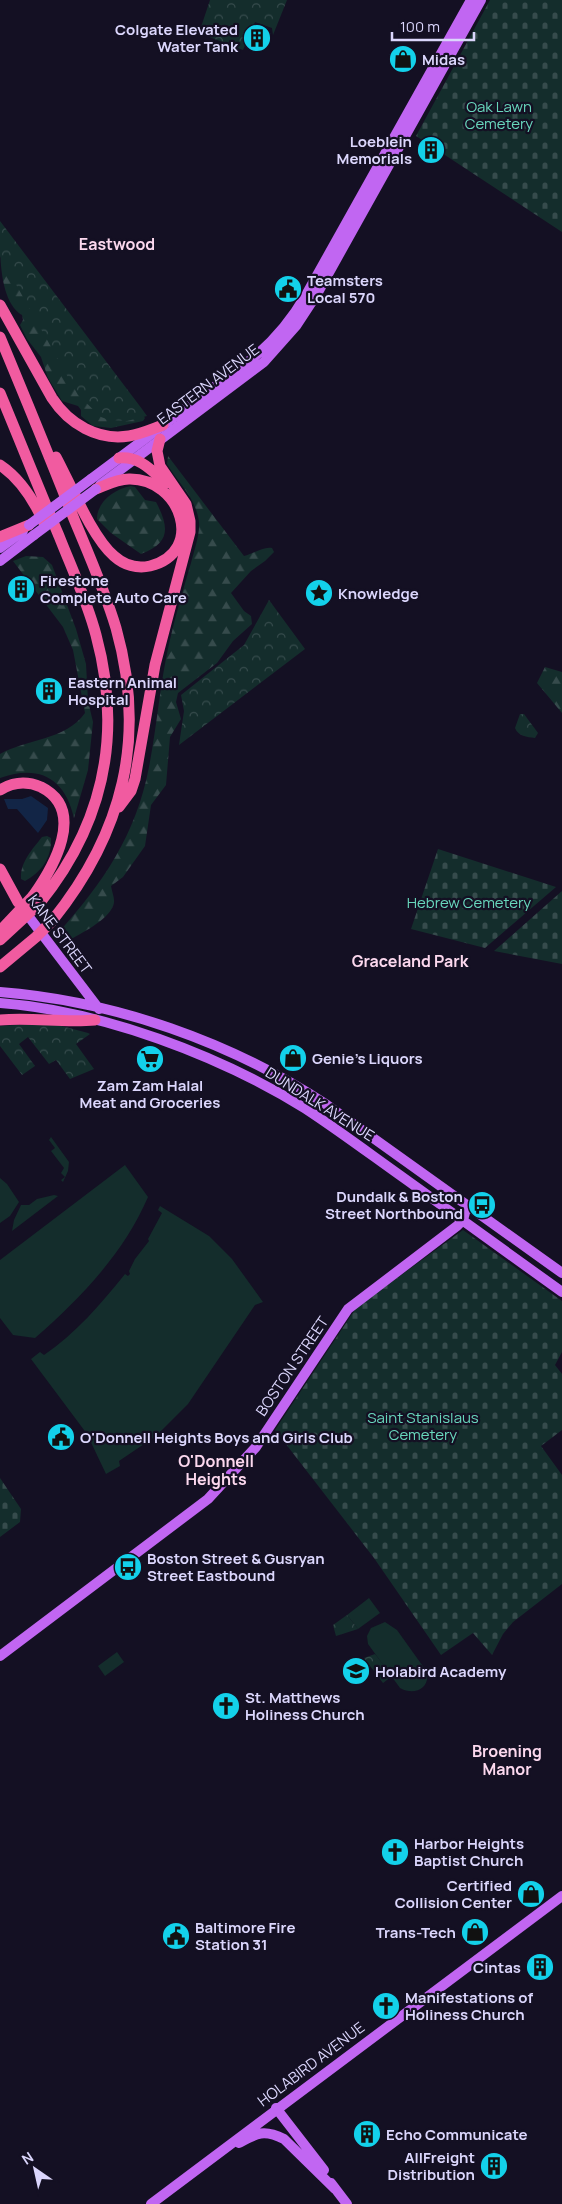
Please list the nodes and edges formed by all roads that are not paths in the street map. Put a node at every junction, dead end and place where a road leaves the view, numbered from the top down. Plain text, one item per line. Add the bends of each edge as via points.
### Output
1 (471, 0) edge
2 (482, 0) edge
3 (385, 162) junction
4 (306, 295) junction
5 (0, 304) edge
6 (0, 337) edge
7 (273, 340) junction
8 (284, 341) junction
9 (254, 370) junction
10 (0, 393) edge
11 (24, 394) junction
12 (163, 425) junction
13 (160, 439) junction
14 (119, 458) junction
15 (134, 458) junction
16 (0, 465) edge
17 (93, 484) junction
18 (180, 496) junction
19 (32, 530) junction
20 (0, 537) edge
21 (0, 548) edge
22 (0, 561) edge
23 (102, 660) junction
24 (0, 790) edge
25 (113, 816) junction
26 (0, 869) edge
27 (0, 879) edge
28 (36, 900) junction
29 (18, 902) junction
30 (0, 931) edge
31 (0, 940) edge
32 (0, 966) edge
33 (0, 992) edge
34 (0, 1003) edge
35 (96, 1008) junction
36 (0, 1020) edge
37 (95, 1020) junction
38 (199, 1054) junction
39 (467, 1205) junction
40 (460, 1218) junction
41 (562, 1273) edge
42 (562, 1292) edge
43 (290, 1392) junction
44 (0, 1649) edge
45 (0, 1656) edge
46 (562, 1896) edge
47 (276, 2108) junction
48 (214, 2156) junction
49 (335, 2189) junction
50 (151, 2204) edge
51 (347, 2204) edge

1 - 3 main road, EASTERN AVENUE
2 - 3 main road, EASTERN AVENUE
3 - 4 main road, EASTERN AVENUE
3 - 8 main road, EASTERN AVENUE via 317,294
4 - 7 main road, EASTERN AVENUE
4 - 8 main road via 301,310 283,335
5 - 12 highway via 58,408 74,422 95,433 119,437
6 - 11 highway
7 - 9 main road via 274,347
7 - 12 main road, EASTERN AVENUE
8 - 9 main road, EASTERN AVENUE
9 - 13 main road, EASTERN AVENUE
10 - 23 highway via 86,603
11 - 17 highway via 84,511 110,552 123,562 140,567 156,564 173,551 182,523 178,508 167,494 138,480
11 - 25 highway via 106,596 122,654 129,706 128,745
12 - 14 main road, EASTERN AVENUE
13 - 15 main road, EASTERN AVENUE
13 - 18 highway via 160,466
14 - 15 highway
14 - 17 main road, EASTERN AVENUE
15 - 17 main road, EASTERN AVENUE
15 - 18 highway
16 - 23 highway via 24,488 39,511
17 - 19 main road, EASTERN AVENUE, bridge
18 - 25 highway via 189,512 190,532 155,665 135,779 131,791
19 - 20 highway
19 - 21 main road, EASTERN AVENUE
19 - 22 main road, EASTERN AVENUE
23 - 28 highway via 109,725 99,795 80,843 53,887
24 - 28 highway via 16,783 36,785 51,794 61,809 64,827 58,853
25 - 32 highway, bridge via 84,879 52,921
26 - 29 highway
27 - 29 main road, KANE STREET
28 - 30 highway, bridge
28 - 31 highway, bridge
29 - 35 main road, KANE STREET
33 - 35 main road, DUNDALK AVENUE
34 - 37 main road, DUNDALK AVENUE via 37,1007
35 - 38 main road via 118,1020 190,1045
35 - 39 main road, DUNDALK AVENUE via 175,1030 288,1081
36 - 37 highway
37 - 38 main road, DUNDALK AVENUE
38 - 40 main road, DUNDALK AVENUE via 304,1108
39 - 40 main road
39 - 41 main road, DUNDALK AVENUE
40 - 42 main road, DUNDALK AVENUE
40 - 43 main road, BOSTON STREET via 451,1232 348,1310
43 - 44 main road, BOSTON STREET via 253,1444 215,1485
43 - 45 main road, BOSTON STREET via 247,1458 208,1499
46 - 47 main road, HOLABIRD AVENUE
47 - 48 main road, HOLABIRD AVENUE
47 - 49 main road
48 - 49 main road via 260,2133 274,2134 284,2139
48 - 50 main road, HOLABIRD AVENUE
49 - 51 main road

